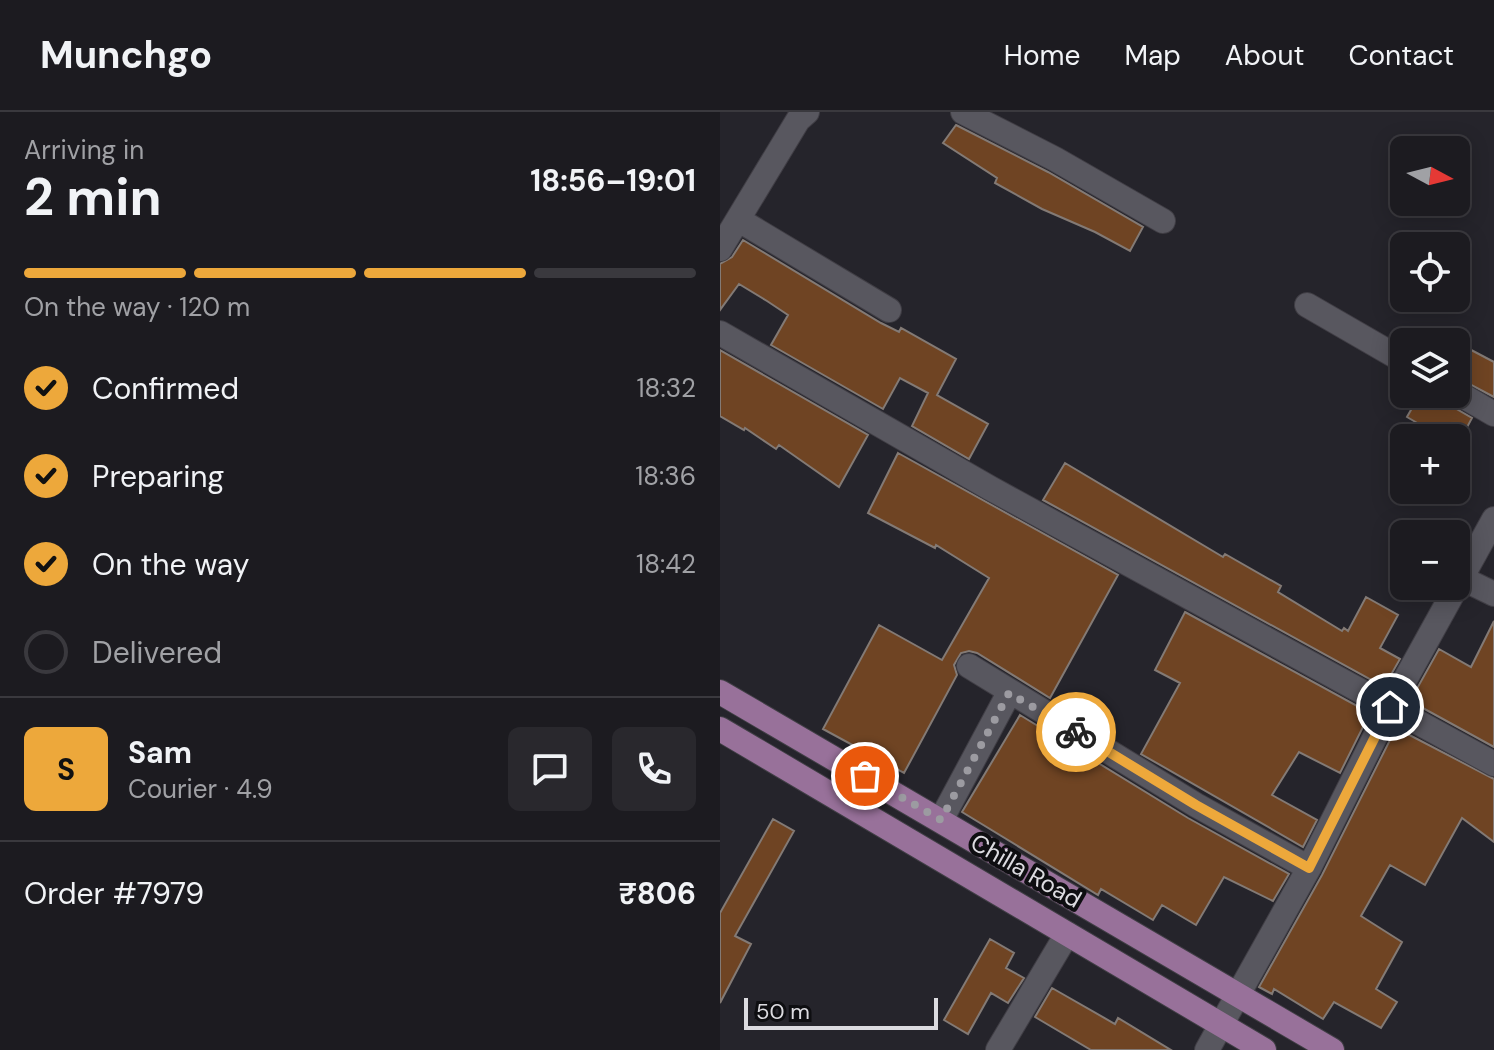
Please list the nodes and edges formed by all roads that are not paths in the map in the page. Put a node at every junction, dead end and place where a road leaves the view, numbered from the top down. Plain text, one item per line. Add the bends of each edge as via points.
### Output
1 (807, 112) edge
2 (963, 112) edge
3 (739, 220) junction
4 (1163, 221) dead end
5 (720, 249) edge
6 (1307, 305) dead end
7 (889, 310) dead end
8 (720, 333) edge
9 (1390, 353) edge
10 (1470, 400) edge
11 (1494, 414) edge
12 (1494, 519) edge
13 (1470, 562) edge
14 (1470, 582) edge
15 (1494, 594) edge
16 (1449, 600) edge
17 (969, 666) dead end
18 (720, 692) edge
19 (1009, 693) junction
20 (1390, 707) junction
21 (720, 729) edge
22 (1494, 764) edge
23 (941, 820) junction
24 (1309, 868) junction
25 (1067, 934) junction
26 (1239, 996) junction
27 (1222, 1023) junction
28 (998, 1050) edge
29 (1207, 1050) edge
30 (1264, 1050) edge
31 (1332, 1050) edge

1 - 3 street
2 - 4 street
3 - 5 street
3 - 7 street
6 - 9 street
8 - 20 street
10 - 11 street
12 - 13 street
14 - 15 street
16 - 20 street
17 - 19 street
18 - 23 main road, Chilla Road
19 - 23 street
19 - 24 street
20 - 22 street
20 - 24 street
21 - 25 main road
23 - 26 main road, Chilla Road
24 - 26 street
25 - 27 main road
25 - 28 street
26 - 27 street
26 - 31 main road, Chilla Road
27 - 29 street
27 - 30 main road

